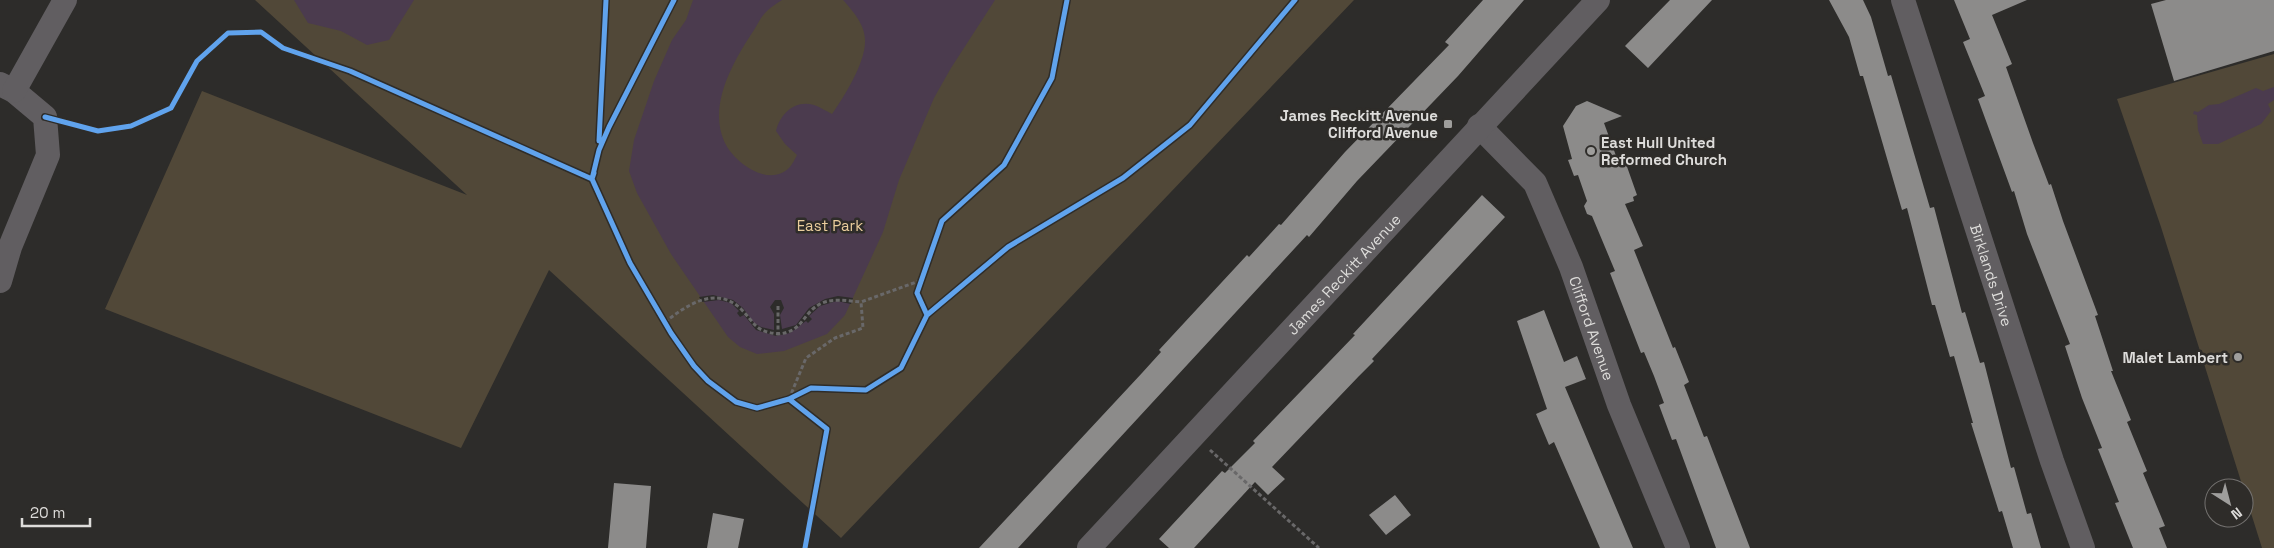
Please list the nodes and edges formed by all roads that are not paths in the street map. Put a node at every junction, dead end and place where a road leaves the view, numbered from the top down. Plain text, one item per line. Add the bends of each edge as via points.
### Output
1 (65, 0) edge
2 (1598, 0) edge
3 (1904, 0) edge
4 (7, 87) edge
5 (1479, 126) junction
6 (0, 281) edge
7 (1089, 548) edge
8 (1678, 548) edge
9 (2083, 548) edge

1 - 4 street
2 - 5 street, James Reckitt Avenue
3 - 9 street, Birklands Drive
4 - 6 street via 45,117 48,155 10,247
5 - 7 street, James Reckitt Avenue
5 - 8 street, Clifford Avenue via 1535,183 1571,267 1619,406

